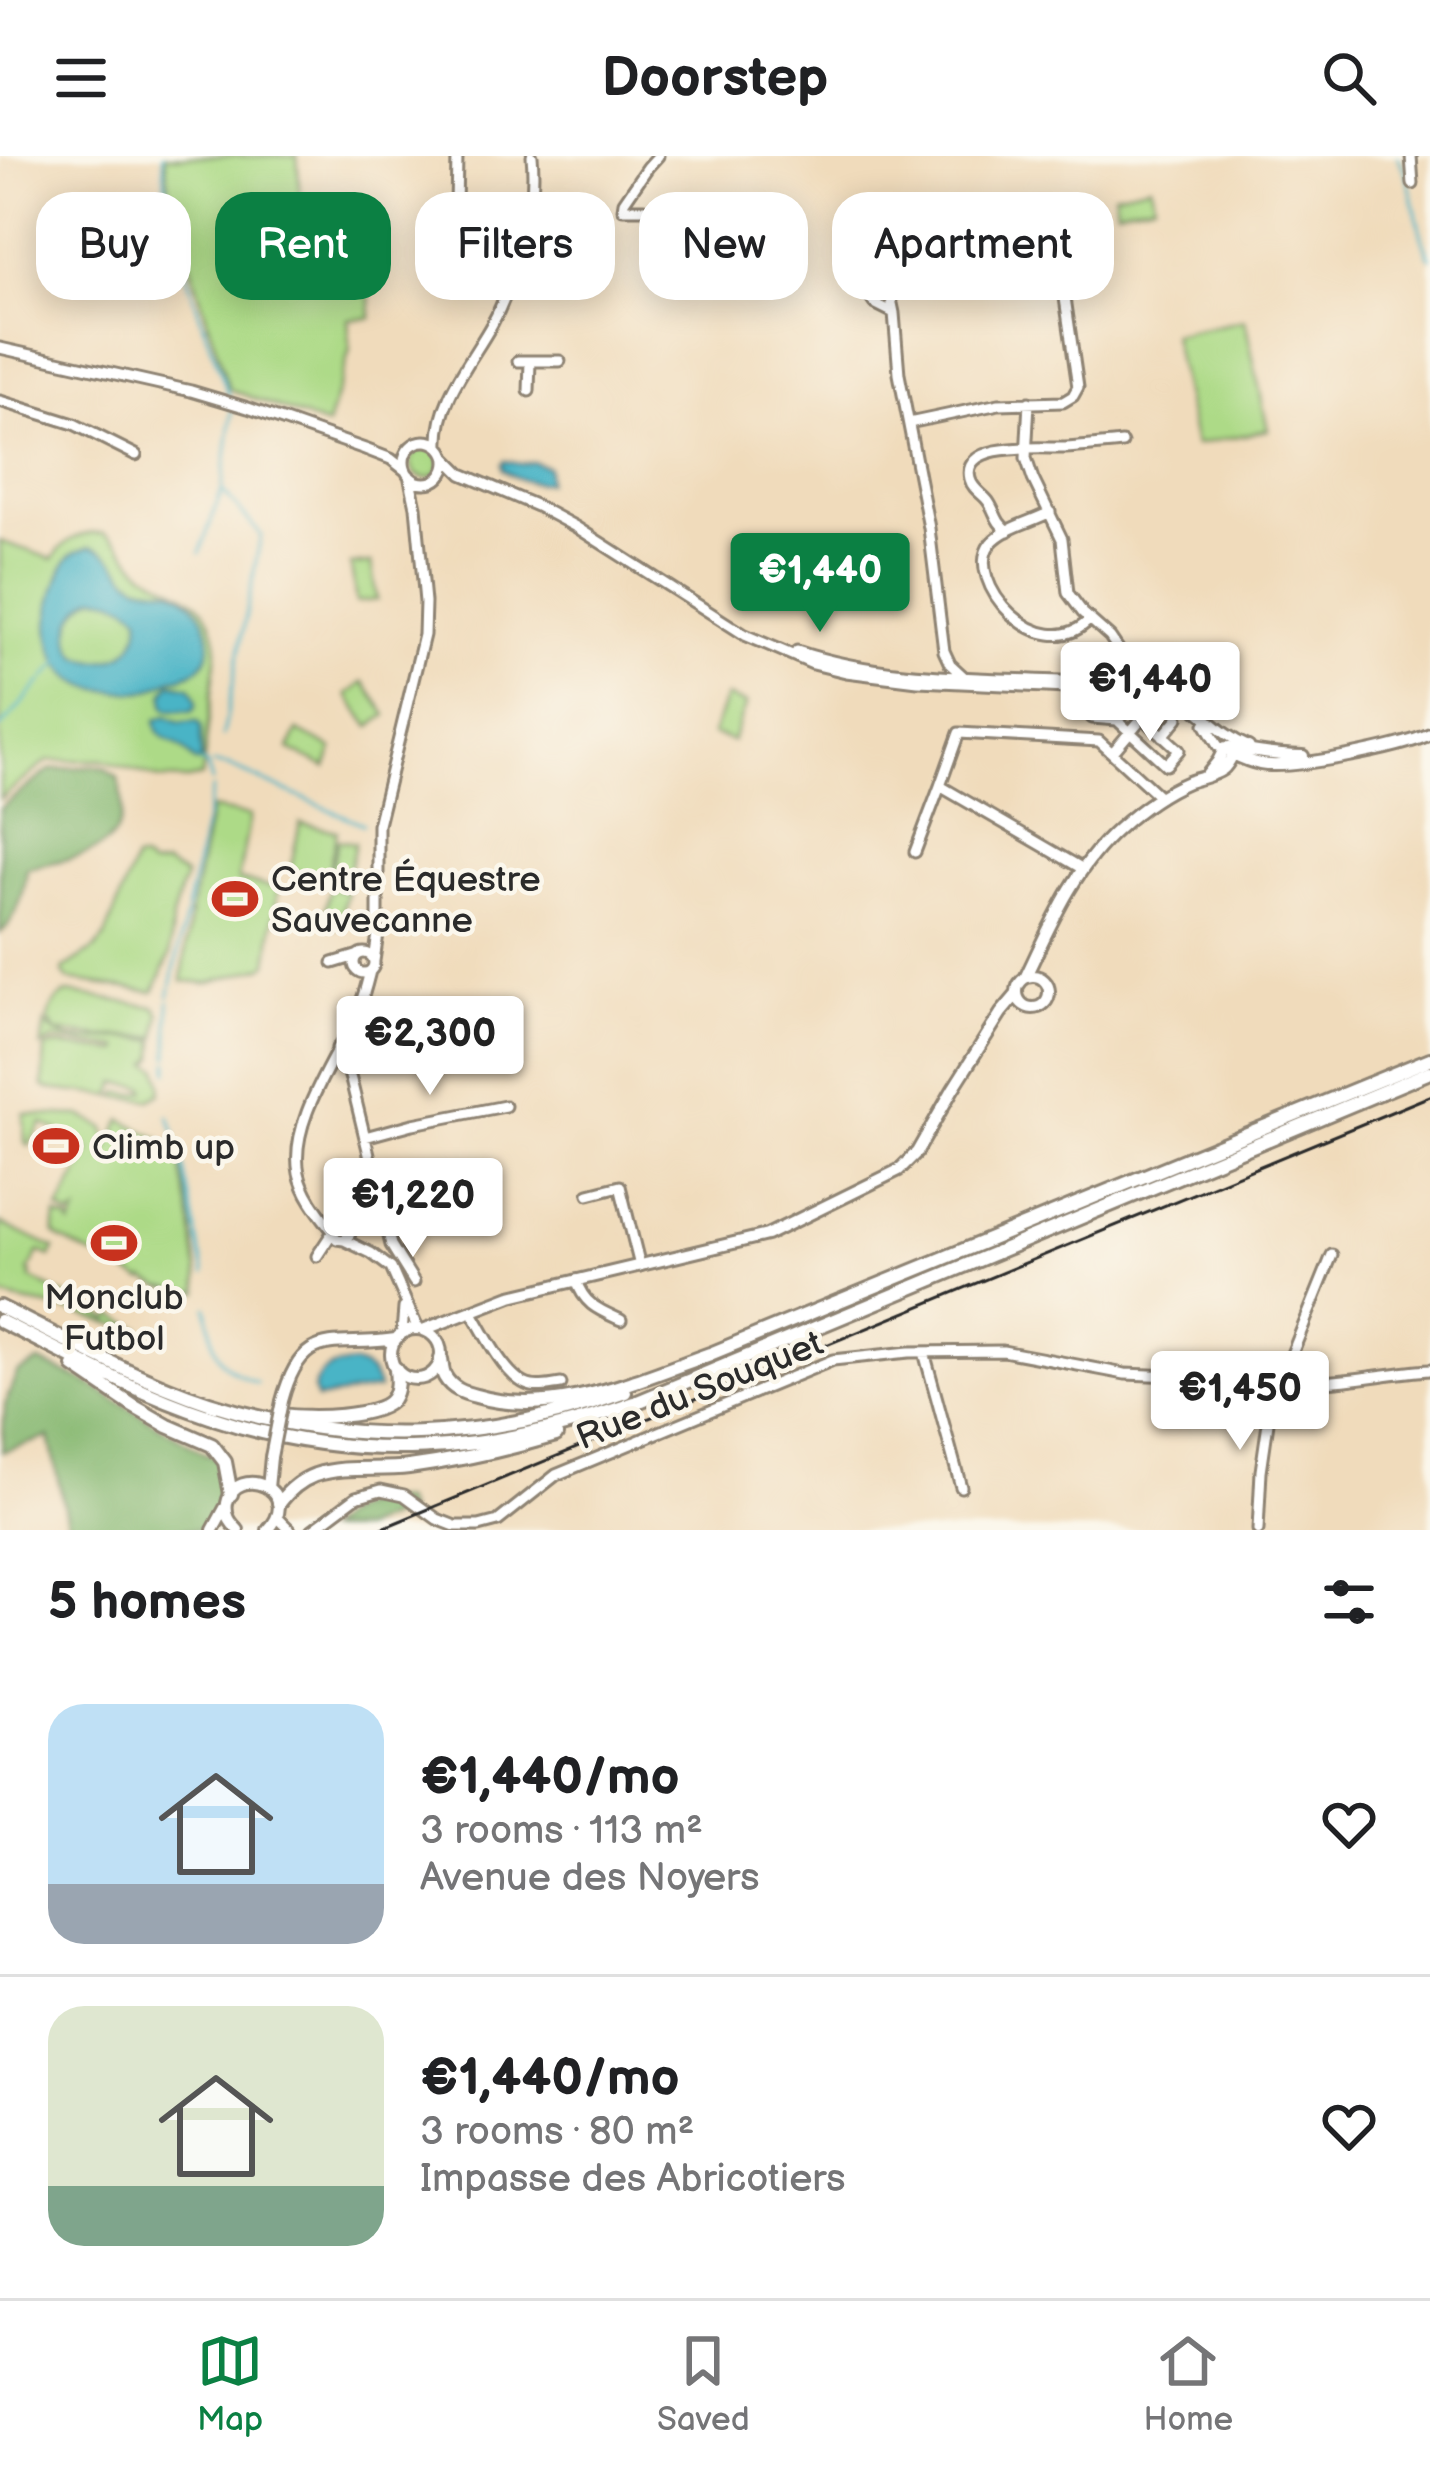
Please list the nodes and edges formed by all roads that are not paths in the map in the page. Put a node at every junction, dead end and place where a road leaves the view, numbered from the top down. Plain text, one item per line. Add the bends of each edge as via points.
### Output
1 (458, 156) edge
2 (532, 156) edge
3 (658, 156) edge
4 (1412, 156) edge
5 (1413, 184) dead end
6 (457, 192) edge
7 (534, 192) edge
8 (639, 209) edge
9 (501, 300) edge
10 (1065, 300) edge
11 (894, 313) junction
12 (0, 348) edge
13 (560, 361) dead end
14 (529, 391) dead end
15 (0, 401) edge
16 (1029, 402) junction
17 (909, 423) junction
18 (439, 428) junction
19 (428, 441) junction
20 (1122, 443) dead end
21 (440, 446) junction
22 (1026, 447) junction
23 (365, 448) junction
24 (408, 450) junction
25 (136, 455) dead end
26 (446, 458) junction
27 (407, 473) junction
28 (474, 481) junction
29 (433, 482) junction
30 (416, 507) junction
31 (1050, 512) junction
32 (1008, 531) junction
33 (1090, 620) junction
34 (1110, 637) junction
35 (944, 651) junction
36 (1126, 661) junction
37 (1112, 667) junction
38 (947, 669) junction
39 (1137, 674) junction
40 (920, 677) junction
41 (1114, 686) junction
42 (1132, 686) junction
43 (1167, 691) junction
44 (1094, 699) dead end
45 (1153, 705) dead end
46 (1092, 718) dead end
47 (1142, 718) junction
48 (1178, 718) dead end
49 (1130, 733) junction
50 (1430, 734) edge
51 (1162, 736) junction
52 (1230, 746) junction
53 (1113, 752) junction
54 (1361, 753) junction
55 (940, 786) junction
56 (1160, 797) junction
57 (914, 852) dead end
58 (1083, 869) junction
59 (378, 934) junction
60 (358, 955) junction
61 (364, 968) junction
62 (1031, 972) junction
63 (1019, 998) junction
64 (362, 1000) junction
65 (432, 1036) dead end
66 (337, 1048) junction
67 (1430, 1059) edge
68 (1430, 1072) edge
69 (505, 1106) dead end
70 (365, 1137) junction
71 (589, 1194) dead end
72 (440, 1207) dead end
73 (386, 1222) junction
74 (1332, 1255) dead end
75 (640, 1266) junction
76 (909, 1274) junction
77 (575, 1280) junction
78 (414, 1282) dead end
79 (404, 1302) junction
80 (0, 1306) edge
81 (471, 1311) junction
82 (456, 1318) junction
83 (621, 1320) dead end
84 (0, 1322) edge
85 (421, 1329) junction
86 (399, 1336) junction
87 (371, 1343) junction
88 (440, 1352) junction
89 (924, 1352) junction
90 (391, 1354) junction
91 (751, 1355) junction
92 (107, 1359) junction
93 (396, 1369) junction
94 (1430, 1370) edge
95 (1277, 1381) junction
96 (561, 1384) dead end
97 (271, 1456) junction
98 (254, 1483) junction
99 (961, 1487) dead end
100 (268, 1488) junction
101 (229, 1500) junction
102 (278, 1503) junction
103 (278, 1518) junction
104 (213, 1530) edge
105 (238, 1530) edge
106 (268, 1530) edge
107 (290, 1530) edge
108 (312, 1530) edge
109 (1258, 1530) edge

1 - 6 street
2 - 7 street
3 - 8 street via 624,202 623,209
4 - 5 street
9 - 18 street
10 - 16 street via 1078,386 1063,402
11 - 11 street via 867,293 871,280 889,276
11 - 17 street
12 - 23 street via 191,392
13 - 14 street via 524,361
15 - 25 street
16 - 17 street
16 - 22 street
17 - 35 street
18 - 19 street
18 - 21 street
19 - 21 street
19 - 24 street
20 - 22 street
21 - 26 street
22 - 31 street
22 - 32 street via 981,456 970,467 972,485
23 - 24 street
23 - 27 street
24 - 27 street
26 - 28 street
26 - 29 street
27 - 29 street
27 - 30 street
28 - 29 street
28 - 40 street via 537,506 718,618 813,657
29 - 30 street
30 - 59 street via 424,635 378,825
31 - 32 street
31 - 33 street via 1069,593
32 - 33 street via 994,539 984,570 1012,614 1043,635 1063,637
33 - 34 street
34 - 36 street
34 - 37 street
35 - 38 street
35 - 40 street via 937,669
36 - 37 street
36 - 39 street
37 - 38 street via 1078,682
37 - 41 street
38 - 40 street
39 - 42 street
39 - 43 street
40 - 41 street
41 - 42 street
42 - 43 street
43 - 52 street via 1196,710 1218,746
44 - 47 street via 1124,700
45 - 47 street
46 - 49 street via 1117,720
47 - 49 street
47 - 51 street
48 - 51 street
49 - 51 street via 1166,765 1179,750
49 - 53 street
50 - 54 main road
52 - 54 main road via 1284,756
52 - 54 main road via 1263,765
52 - 56 main road via 1226,767
53 - 55 street via 1099,741 959,734
53 - 56 street
55 - 57 street
55 - 58 street
56 - 58 main road
58 - 62 main road
59 - 60 street
59 - 61 street
60 - 61 street
60 - 61 street via 369,954
60 - 61 street via 333,963
61 - 64 street
62 - 63 main road via 1018,985
62 - 63 main road via 1048,986 1046,1002 1036,1008
63 - 75 main road via 1006,1006 899,1170 767,1235
64 - 65 street via 381,1009 416,1006
64 - 66 street
66 - 70 street
66 - 79 street via 311,1105 300,1177 315,1209 394,1272
67 - 76 highway
68 - 91 highway
69 - 70 street
70 - 73 street
71 - 75 street via 620,1186
72 - 73 street
73 - 78 street
74 - 95 street
75 - 77 main road
76 - 88 highway via 710,1354 562,1400 499,1402 458,1390 445,1377
76 - 92 highway via 573,1412 464,1430 303,1426 205,1401
77 - 81 main road
77 - 83 street via 589,1305
79 - 85 street
79 - 86 street
80 - 92 highway
81 - 82 main road
81 - 96 street via 520,1382
82 - 85 main road
82 - 88 main road
84 - 91 highway via 208,1417 282,1436 418,1450 581,1422
84 - 101 highway via 212,1445 230,1478
85 - 86 main road
85 - 88 main road
86 - 87 main road
86 - 90 main road
87 - 90 main road
87 - 97 main road, bridge via 328,1342 301,1357
88 - 93 main road via 433,1373 418,1379
89 - 95 street, Rue du Souquet via 1003,1351 1125,1374
89 - 99 street
89 - 108 street, Rue du Souquet via 833,1360 556,1475 498,1521 455,1526 382,1490 356,1497
90 - 93 main road
91 - 102 highway via 590,1426 462,1458 317,1474
92 - 93 highway via 224,1401 309,1417 387,1405
94 - 95 street, Rue du Souquet
95 - 109 street
97 - 98 main road
97 - 100 main road
98 - 100 main road
98 - 101 main road
100 - 102 main road
101 - 104 main road
101 - 105 main road
102 - 103 main road
103 - 106 main road
103 - 107 street

